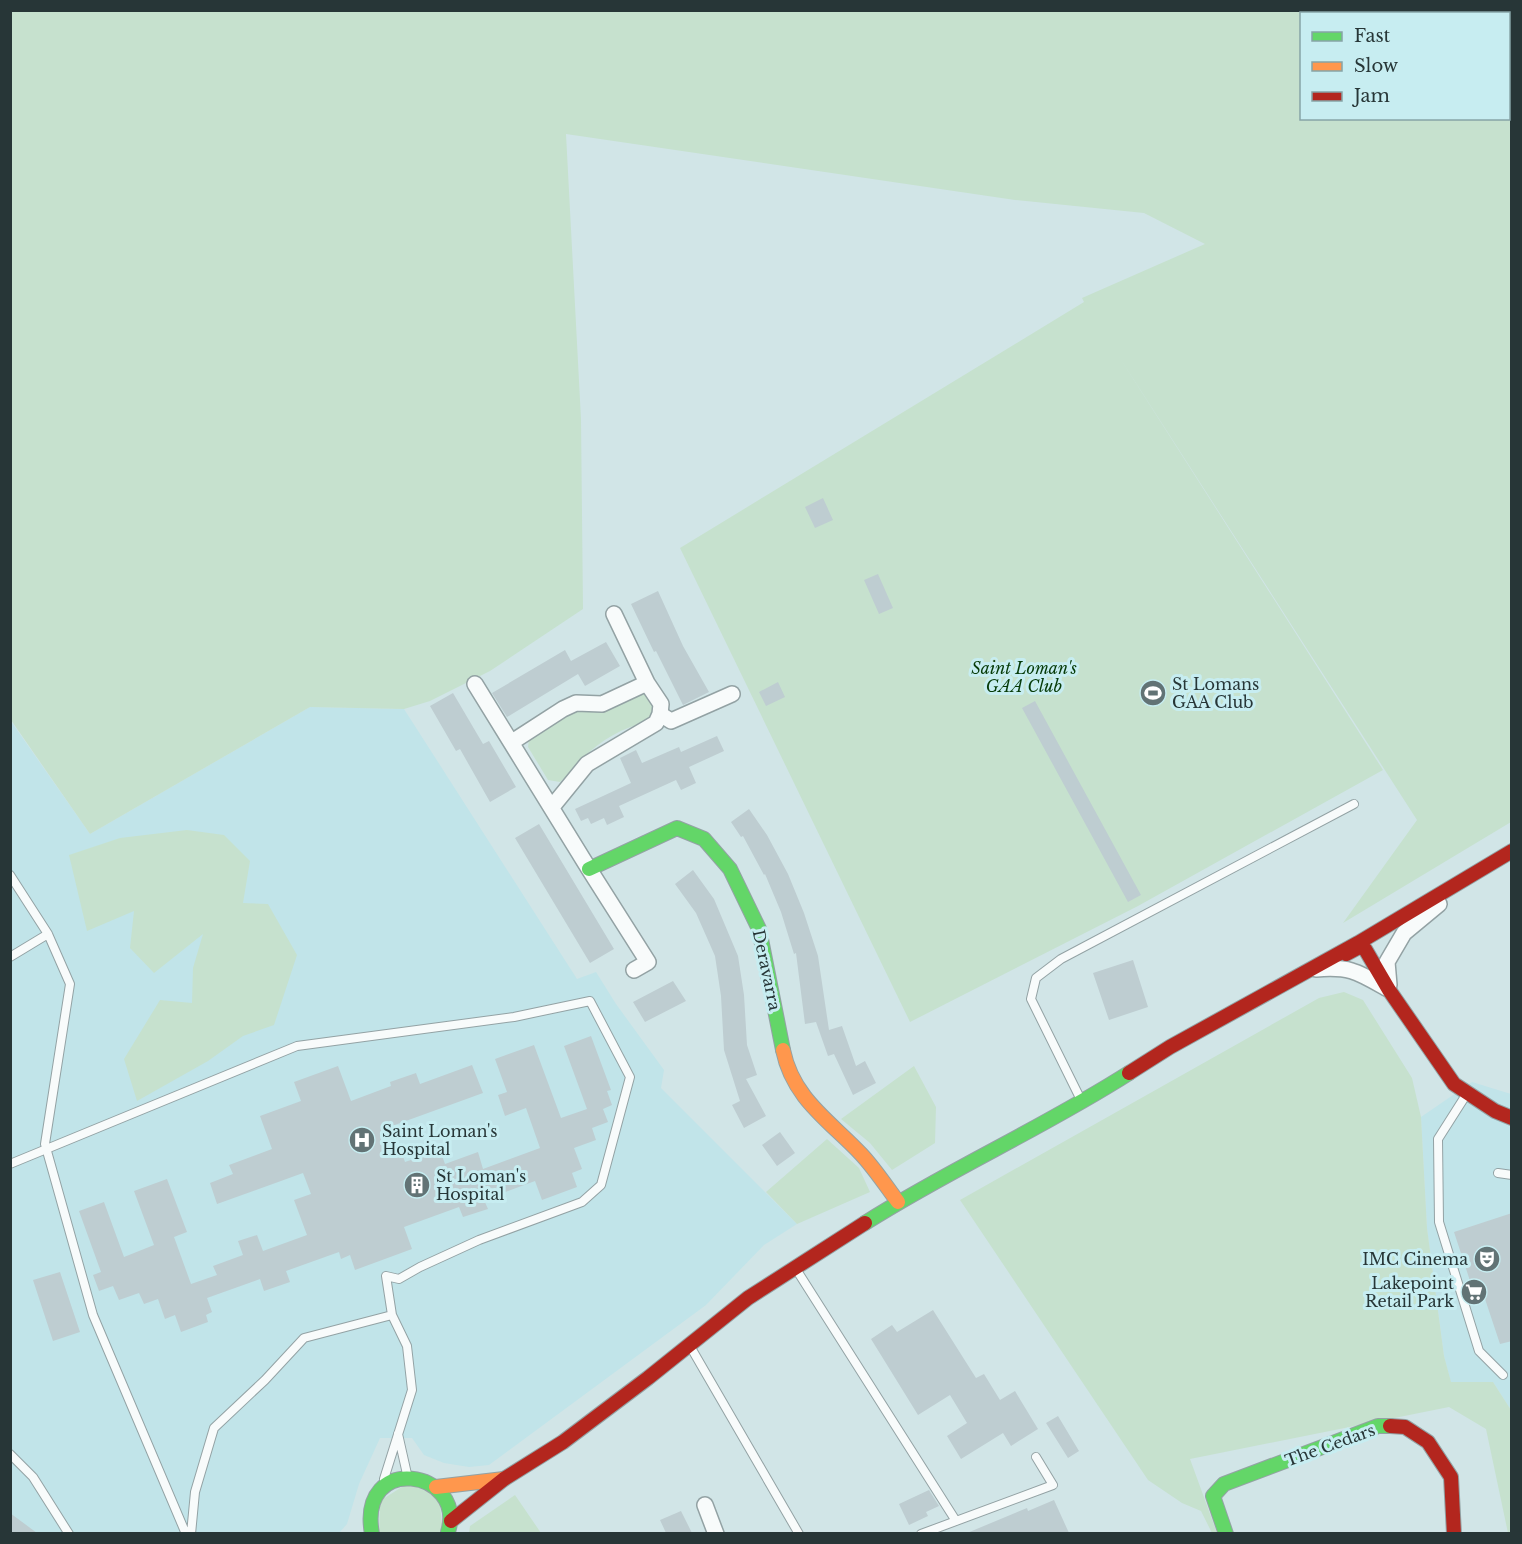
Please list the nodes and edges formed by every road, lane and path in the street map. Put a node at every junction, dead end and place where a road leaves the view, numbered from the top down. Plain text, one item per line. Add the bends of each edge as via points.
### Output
1 (614, 614) dead end
2 (647, 682) junction
3 (475, 684) dead end
4 (732, 694) dead end
5 (660, 714) junction
6 (512, 742) junction
7 (1354, 804) dead end
8 (552, 807) junction
9 (1512, 852) edge
10 (589, 869) junction
11 (1476, 874) junction
12 (10, 875) edge
13 (48, 934) junction
14 (10, 957) edge
15 (1327, 960) junction
16 (634, 970) dead end
17 (1310, 970) junction
18 (1389, 990) junction
19 (1466, 1094) junction
20 (1082, 1103) junction
21 (1512, 1118) edge
22 (46, 1148) junction
23 (10, 1164) edge
24 (1498, 1173) dead end
25 (1512, 1175) edge
26 (898, 1202) junction
27 (795, 1268) junction
28 (393, 1316) junction
29 (690, 1345) junction
30 (1503, 1375) dead end
31 (398, 1432) junction
32 (10, 1454) edge
33 (1036, 1458) dead end
34 (408, 1477) junction
35 (504, 1479) junction
36 (436, 1487) junction
37 (381, 1489) junction
38 (705, 1505) dead end
39 (956, 1521) junction
40 (449, 1529) edge
41 (368, 1530) edge
42 (69, 1533) edge
43 (186, 1533) edge
44 (191, 1533) edge
45 (716, 1533) edge
46 (799, 1533) edge
47 (921, 1533) edge
48 (1226, 1533) edge
49 (1454, 1533) edge

1 - 2 street
2 - 5 street via 661,704
2 - 6 street via 602,704 576,703
3 - 6 street
4 - 5 street via 671,721
5 - 8 street via 656,723 587,764
6 - 8 street
7 - 20 lane via 1061,959 1036,978 1031,999
8 - 10 street
9 - 11 street
10 - 16 street via 648,962
10 - 26 street, Deravarra via 677,828 704,839 730,870 759,929 787,1068 816,1112 862,1155
11 - 15 street
11 - 18 street via 1404,933 1387,962
12 - 13 lane
13 - 14 lane
13 - 22 lane via 70,984
15 - 17 street
15 - 18 street via 1362,947
17 - 18 street via 1356,970
17 - 20 street via 1170,1047
18 - 19 street via 1454,1084
19 - 21 street
19 - 30 lane via 1438,1139 1439,1222 1479,1351
20 - 26 street
22 - 23 lane
22 - 28 lane via 297,1046 514,1017 590,1001 630,1077 601,1185 582,1202 479,1240 399,1279 386,1276
22 - 43 lane via 93,1315
24 - 25 lane
26 - 27 street
27 - 29 street via 748,1298
27 - 39 lane
28 - 31 lane via 407,1346 412,1390
28 - 44 lane via 304,1338 214,1428 195,1492
29 - 35 street via 562,1442
29 - 46 lane
31 - 34 lane
31 - 37 lane
32 - 42 lane via 33,1477
33 - 39 lane via 1053,1485
34 - 36 street via 426,1480
34 - 37 street via 398,1478
35 - 36 street
35 - 40 street via 469,1505
36 - 40 street via 447,1500
37 - 41 street via 371,1504
38 - 45 street
39 - 47 lane
48 - 49 street, The Cedars via 1213,1496 1224,1484 1378,1426 1405,1427 1428,1442 1451,1477

